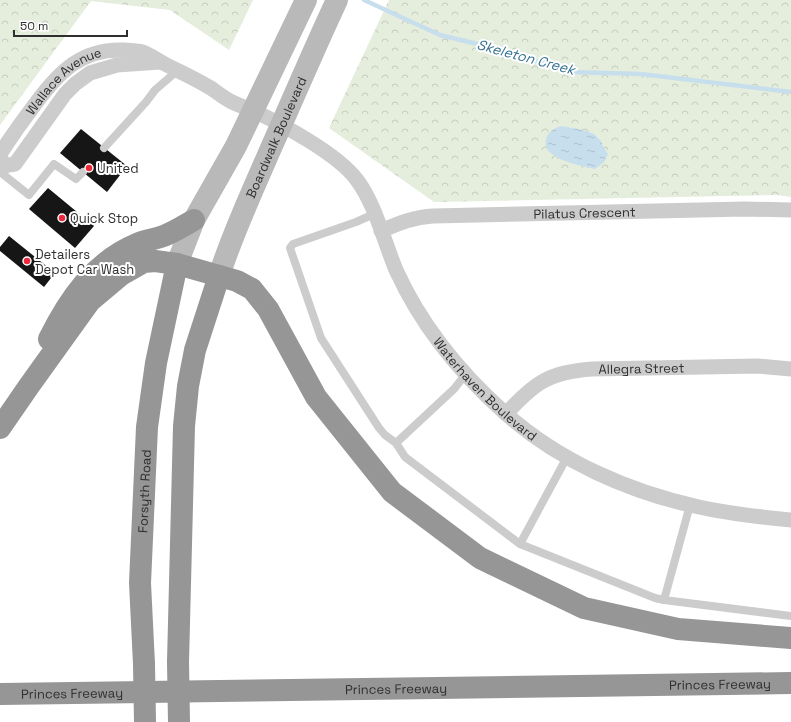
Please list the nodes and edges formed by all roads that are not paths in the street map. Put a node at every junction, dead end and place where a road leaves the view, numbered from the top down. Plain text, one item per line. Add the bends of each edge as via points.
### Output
1 (337, 0) edge
2 (303, 7) edge
3 (177, 71) junction
4 (252, 110) junction
5 (281, 125) junction
6 (104, 148) dead end
7 (1, 169) edge
8 (83, 172) dead end
9 (791, 210) edge
10 (374, 214) junction
11 (194, 220) junction
12 (381, 231) junction
13 (177, 264) junction
14 (219, 276) junction
15 (791, 369) edge
16 (465, 375) junction
17 (29, 386) junction
18 (506, 414) junction
19 (0, 428) edge
20 (396, 442) junction
21 (567, 457) junction
22 (690, 505) junction
23 (791, 520) edge
24 (520, 544) junction
25 (664, 600) junction
26 (791, 616) edge
27 (791, 638) edge
28 (791, 683) edge
29 (0, 694) edge
30 (145, 722) edge
31 (179, 722) edge

1 - 5 main road, Boardwalk Boulevard
2 - 4 main road
3 - 4 street, Wallace Avenue via 228,100
3 - 6 lane via 155,90
3 - 7 street, Wallace Avenue via 143,52 116,50 102,52 73,64 52,82 14,133 0,154
4 - 5 street, Wallace Avenue
4 - 11 main road via 236,146
5 - 10 street, Waterhaven Boulevard via 326,152 349,170 363,190
5 - 14 main road, Boardwalk Boulevard via 228,247
7 - 8 lane via 29,195 54,164 76,179
9 - 12 street, Pilatus Crescent via 421,216
10 - 12 street, Waterhaven Boulevard
10 - 20 lane via 293,244 290,248 321,338 379,428
11 - 13 main road
11 - 17 highway via 167,235 138,243 118,253 83,283 63,311 40,356
12 - 16 street, Waterhaven Boulevard via 397,271 419,313
13 - 14 highway
13 - 17 highway via 144,262 121,275 90,301
13 - 30 highway, Forsyth Road, bridge via 156,363 147,427 140,583
14 - 27 highway via 252,289 268,309 316,397 392,492 480,558 584,608 678,629
14 - 31 highway, bridge via 195,350 188,386 182,467
15 - 18 street, Allegra Street via 758,366 568,371 550,377 533,387
16 - 18 street, Waterhaven Boulevard
16 - 20 lane via 454,389
17 - 19 highway
18 - 21 street, Waterhaven Boulevard
20 - 24 lane via 405,458
21 - 22 street, Waterhaven Boulevard via 599,474 637,489
21 - 24 lane
22 - 23 street, Waterhaven Boulevard via 743,515
22 - 25 lane
24 - 25 lane
25 - 26 lane
28 - 29 highway, Princes Freeway

